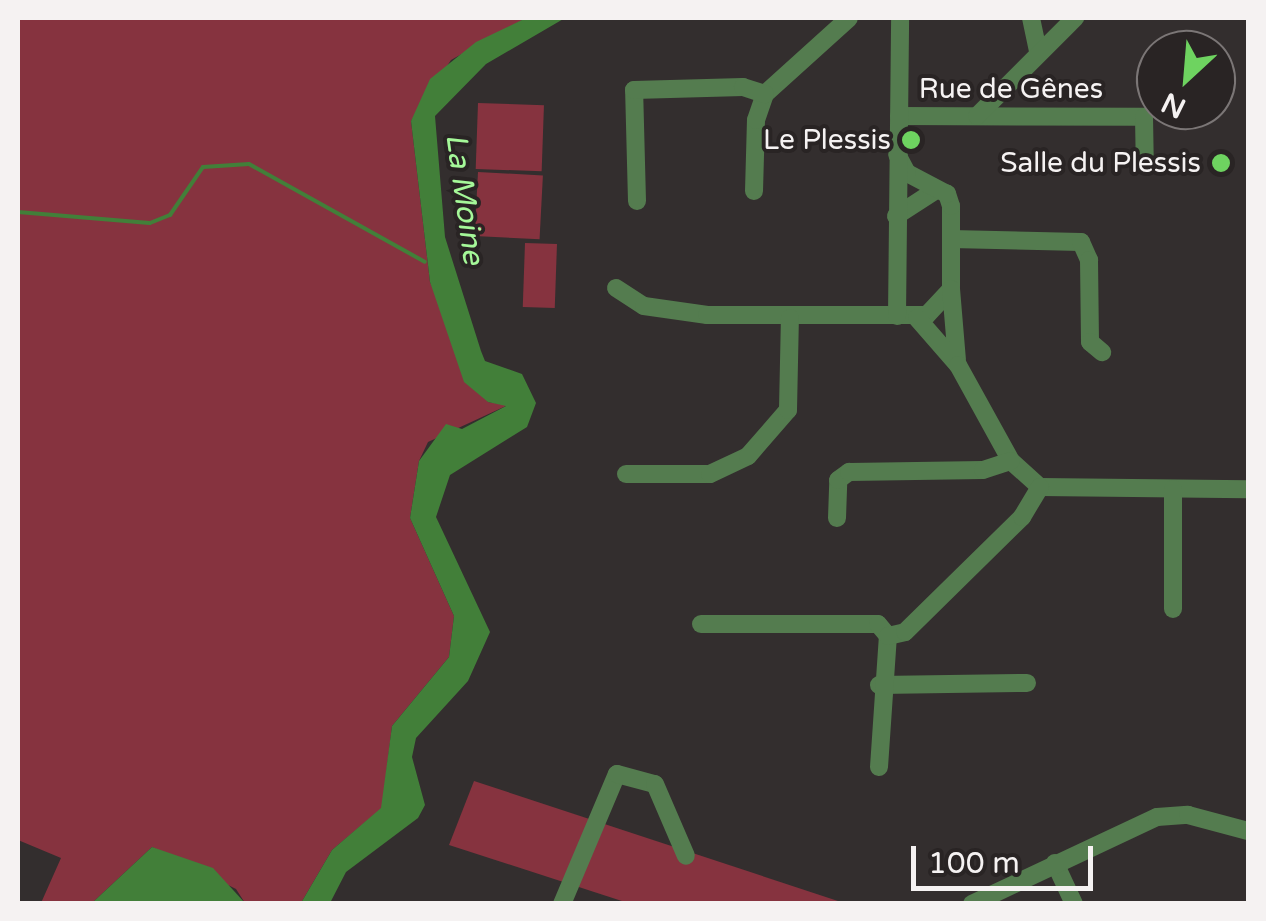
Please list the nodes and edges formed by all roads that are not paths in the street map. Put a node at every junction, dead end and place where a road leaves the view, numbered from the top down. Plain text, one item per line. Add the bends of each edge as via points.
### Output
1 (900, 18) edge
2 (1031, 18) edge
3 (1075, 18) edge
4 (837, 22) edge
5 (1038, 50) junction
6 (766, 94) junction
7 (900, 116) junction
8 (977, 116) junction
9 (896, 154) junction
10 (1145, 156) dead end
11 (936, 190) junction
12 (754, 191) dead end
13 (637, 201) dead end
14 (896, 216) junction
15 (951, 240) junction
16 (616, 288) dead end
17 (951, 289) junction
18 (897, 316) junction
19 (790, 318) junction
20 (918, 318) junction
21 (1102, 352) dead end
22 (958, 365) junction
23 (1011, 461) junction
24 (626, 474) dead end
25 (1040, 487) junction
26 (1248, 489) edge
27 (1173, 490) junction
28 (838, 518) dead end
29 (1174, 609) dead end
30 (701, 624) dead end
31 (888, 636) junction
32 (1027, 683) dead end
33 (879, 685) junction
34 (879, 768) dead end
35 (1248, 831) edge
36 (686, 856) dead end
37 (1055, 862) junction
38 (562, 904) edge
39 (972, 904) edge
40 (1074, 904) edge

1 - 7 street
2 - 5 street
3 - 5 street
4 - 6 street
5 - 8 street
6 - 12 street via 756,120
6 - 13 street via 743,87 634,90
7 - 8 street, Rue de Gênes
7 - 9 street
8 - 10 street, Rue de Gênes via 1144,117
9 - 11 street via 915,181
9 - 14 street
11 - 14 street
11 - 15 street via 947,194
14 - 18 street
15 - 17 street
15 - 21 street via 1081,242 1089,260 1090,342
16 - 19 street via 644,306
17 - 20 street via 942,308
17 - 22 street
18 - 19 street
18 - 20 street
19 - 24 street via 788,410 748,456 710,474
20 - 22 street
22 - 23 street
23 - 25 street
23 - 28 street via 983,470 849,472 838,480
25 - 27 street
25 - 31 street via 1010,529 906,632
26 - 27 street
27 - 29 street
30 - 31 street via 878,624
31 - 33 street
32 - 33 street
33 - 34 street
35 - 37 street via 1188,815 1157,817
36 - 38 street via 655,784 616,774
37 - 39 street
37 - 40 street

